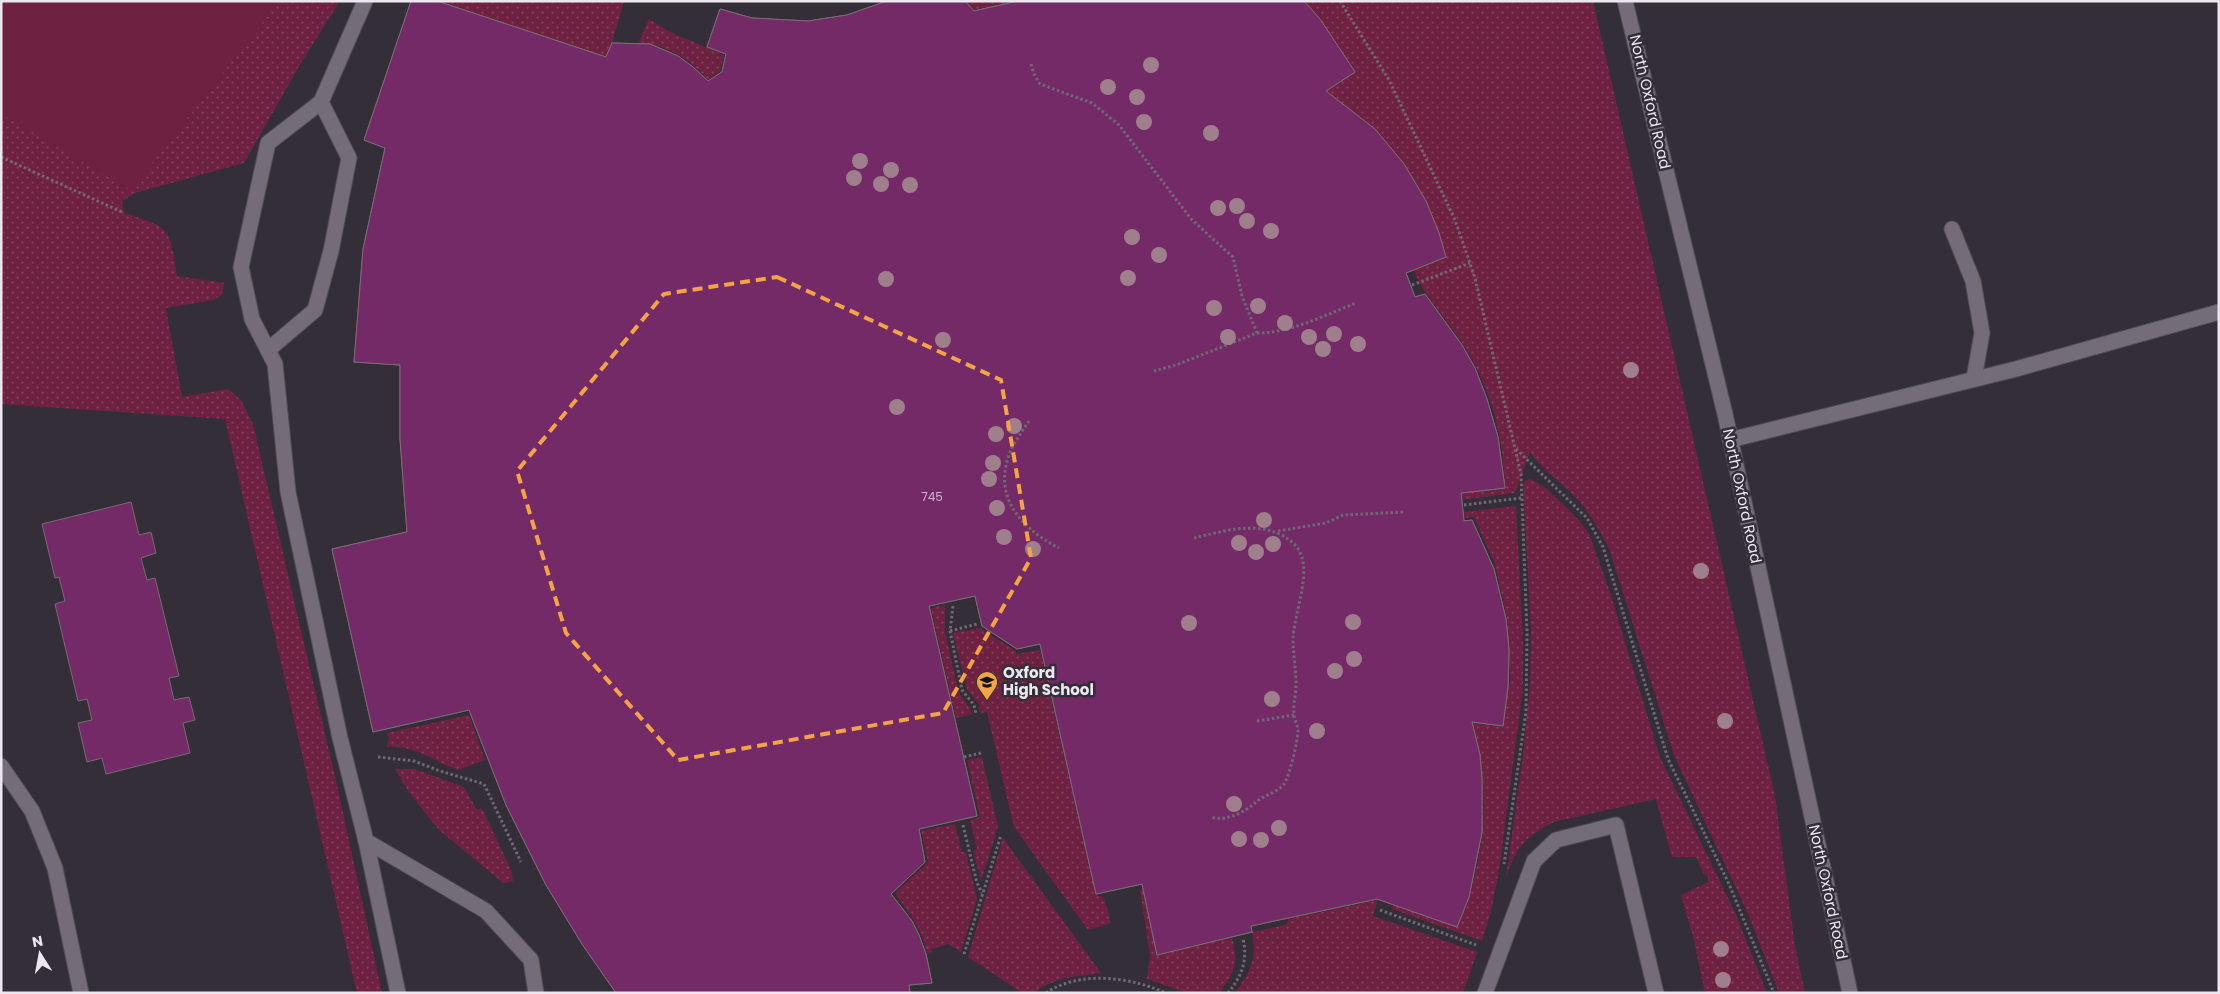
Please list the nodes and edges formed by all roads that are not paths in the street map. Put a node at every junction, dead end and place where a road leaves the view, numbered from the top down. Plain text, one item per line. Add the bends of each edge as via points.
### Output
1 (365, 1) edge
2 (1626, 1) edge
3 (321, 102) junction
4 (1952, 229) dead end
5 (2219, 312) edge
6 (268, 350) junction
7 (1974, 379) junction
8 (1730, 440) junction
9 (1, 766) edge
10 (366, 841) junction
11 (81, 993) edge
12 (398, 993) edge
13 (536, 993) edge
14 (1485, 993) edge
15 (1656, 993) edge
16 (1850, 993) edge

1 - 3 street
2 - 8 street, North Oxford Road
3 - 6 street via 349,158 330,251 315,310
3 - 6 street via 268,143 241,268 252,319
4 - 7 street via 1973,281 1982,332
5 - 7 street
6 - 10 street via 275,364 288,492 340,738
7 - 8 street
8 - 16 street, North Oxford Road
9 - 11 street via 32,811 56,868
10 - 12 street
10 - 13 street via 486,911 531,960
14 - 15 street via 1534,861 1556,840 1616,825

